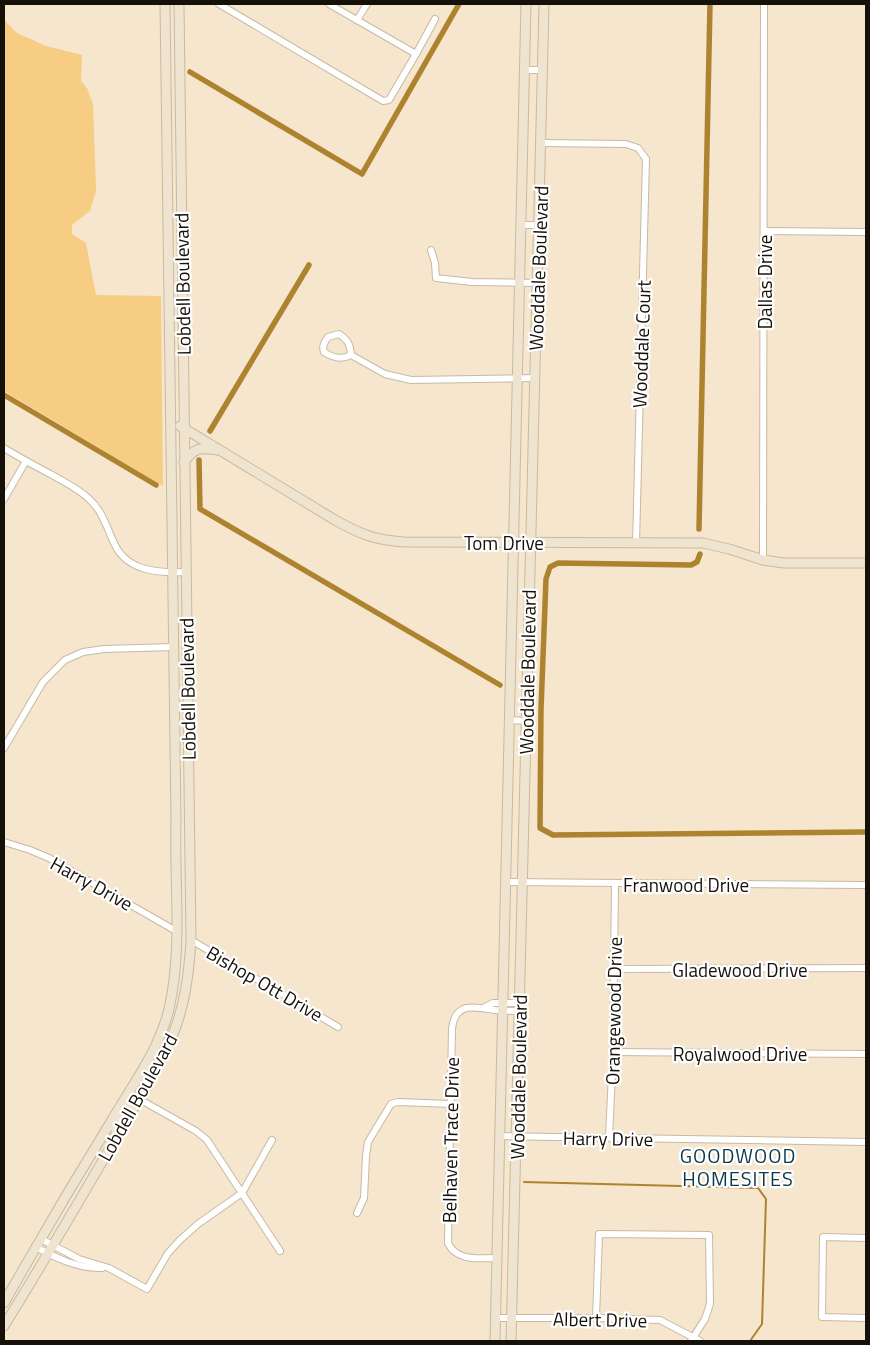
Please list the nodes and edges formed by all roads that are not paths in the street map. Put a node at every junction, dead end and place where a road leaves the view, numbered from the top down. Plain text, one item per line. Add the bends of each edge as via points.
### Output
1 (165, 4) edge
2 (179, 4) edge
3 (219, 4) edge
4 (329, 4) edge
5 (367, 4) edge
6 (526, 4) edge
7 (544, 4) edge
8 (764, 4) edge
9 (435, 19) dead end
10 (357, 20) junction
11 (416, 54) junction
12 (525, 70) junction
13 (543, 70) junction
14 (541, 143) junction
15 (167, 145) junction
16 (181, 179) junction
17 (521, 225) junction
18 (539, 225) junction
19 (764, 231) junction
20 (866, 232) edge
21 (431, 250) dead end
22 (182, 279) junction
23 (168, 280) junction
24 (520, 283) junction
25 (538, 283) junction
26 (169, 308) junction
27 (183, 344) junction
28 (351, 355) junction
29 (535, 378) junction
30 (517, 379) junction
31 (170, 425) junction
32 (183, 427) junction
33 (4, 448) edge
34 (222, 451) junction
35 (26, 460) junction
36 (184, 462) junction
37 (4, 499) edge
38 (514, 542) junction
39 (530, 542) junction
40 (636, 543) junction
41 (763, 560) junction
42 (866, 563) edge
43 (186, 572) junction
44 (173, 573) junction
45 (173, 617) junction
46 (186, 617) junction
47 (174, 647) junction
48 (509, 720) junction
49 (526, 721) junction
50 (4, 748) edge
51 (175, 803) junction
52 (188, 803) junction
53 (4, 842) edge
54 (505, 882) junction
55 (523, 883) junction
56 (615, 884) junction
57 (866, 885) edge
58 (176, 931) junction
59 (191, 940) junction
60 (866, 968) edge
61 (614, 969) junction
62 (503, 1006) junction
63 (520, 1007) junction
64 (338, 1027) dead end
65 (613, 1052) junction
66 (866, 1054) edge
67 (129, 1092) junction
68 (139, 1098) junction
69 (451, 1104) junction
70 (499, 1136) junction
71 (117, 1137) junction
72 (516, 1137) junction
73 (609, 1137) junction
74 (272, 1140) dead end
75 (866, 1142) edge
76 (242, 1193) junction
77 (63, 1202) junction
78 (357, 1213) dead end
79 (866, 1238) edge
80 (38, 1243) junction
81 (54, 1245) junction
82 (280, 1251) dead end
83 (48, 1253) junction
84 (496, 1258) junction
85 (108, 1268) junction
86 (29, 1285) junction
87 (4, 1303) edge
88 (495, 1318) junction
89 (512, 1318) junction
90 (596, 1318) junction
91 (866, 1318) edge
92 (4, 1326) edge
93 (695, 1340) edge
94 (495, 1341) edge
95 (511, 1341) edge

1 - 15 street, Lobdell Boulevard
2 - 16 street, Lobdell Boulevard
3 - 11 street via 383,100 389,100
4 - 10 street
5 - 10 street
6 - 12 street, Wooddale Boulevard
7 - 13 street, Wooddale Boulevard
8 - 19 street, Dallas Drive
9 - 11 street
10 - 11 street
12 - 13 street
12 - 17 street, Wooddale Boulevard
13 - 14 street, Wooddale Boulevard
14 - 18 street, Wooddale Boulevard
14 - 40 street, Wooddale Court via 626,144 638,148 646,159
15 - 16 street via 172,174
15 - 23 street, Lobdell Boulevard
16 - 22 street, Lobdell Boulevard
17 - 18 street
17 - 24 street, Wooddale Boulevard
18 - 25 street, Wooddale Boulevard
19 - 20 street
19 - 41 street, Dallas Drive
21 - 24 street via 436,278
22 - 23 street
22 - 27 street, Lobdell Boulevard
23 - 26 street, Lobdell Boulevard
24 - 25 street
24 - 30 street, Wooddale Boulevard
25 - 29 street, Wooddale Boulevard
26 - 27 street via 177,340
26 - 31 street, Lobdell Boulevard
27 - 32 street, Lobdell Boulevard
28 - 28 street via 347,339 339,334 328,337 324,342 324,352 330,356 344,358
28 - 30 street via 384,374 411,380
29 - 30 street
29 - 39 street, Wooddale Boulevard
30 - 38 street, Wooddale Boulevard
31 - 32 street, Tom Drive
31 - 44 street, Lobdell Boulevard
32 - 34 street, Tom Drive
32 - 36 street, Lobdell Boulevard
33 - 35 street
34 - 36 street via 198,449
34 - 38 street, Tom Drive via 360,534 404,542
35 - 37 street
35 - 44 street via 90,499 100,512 116,547 126,558 141,568
36 - 43 street, Lobdell Boulevard
38 - 39 street, Tom Drive
38 - 48 street, Wooddale Boulevard
39 - 40 street, Tom Drive
39 - 49 street, Wooddale Boulevard
40 - 41 street, Tom Drive via 703,543
41 - 42 street, Tom Drive
43 - 44 street
43 - 46 street, Lobdell Boulevard
44 - 45 street, Lobdell Boulevard
45 - 46 street
45 - 47 street, Lobdell Boulevard
46 - 52 street, Lobdell Boulevard
47 - 50 street via 104,649 83,652 65,660 43,682
47 - 51 street, Lobdell Boulevard
48 - 49 street
48 - 54 street, Wooddale Boulevard
49 - 55 street, Wooddale Boulevard
51 - 52 street
51 - 58 street, Lobdell Boulevard
52 - 59 street, Lobdell Boulevard
53 - 58 street, Harry Drive via 49,858
54 - 55 street, Franwood Drive
54 - 62 street, Wooddale Boulevard
55 - 56 street, Franwood Drive
55 - 63 street, Wooddale Boulevard
56 - 57 street, Franwood Drive
56 - 61 street, Orangewood Drive
58 - 59 street
58 - 67 street, Lobdell Boulevard via 174,975 166,1020 147,1063
59 - 64 street, Bishop Ott Drive
59 - 68 street, Lobdell Boulevard via 183,1003 172,1037
60 - 61 street, Gladewood Drive
61 - 65 street, Orangewood Drive
62 - 63 street, Belhaven Trace Drive
62 - 69 street, Belhaven Trace Drive via 493,1003 464,1009 454,1021
62 - 70 street, Wooddale Boulevard
63 - 72 street, Wooddale Boulevard
65 - 66 street, Royalwood Drive
65 - 73 street, Orangewood Drive
67 - 68 street
67 - 71 street via 130,1101 117,1124
67 - 77 street, Lobdell Boulevard
68 - 71 street, Lobdell Boulevard
68 - 76 street via 202,1135
69 - 78 street via 391,1104 367,1146 364,1198
69 - 84 street, Belhaven Trace Drive via 448,1243 462,1256
70 - 72 street, Harry Drive
70 - 84 street, Wooddale Boulevard
71 - 81 street, Lobdell Boulevard
72 - 73 street, Harry Drive
72 - 89 street, Wooddale Boulevard
73 - 75 street, Harry Drive
74 - 76 street
76 - 82 street
76 - 85 street via 180,1240 147,1289
77 - 80 street, Lobdell Boulevard
77 - 81 street via 63,1210 50,1235
79 - 91 street via 823,1237 822,1317
80 - 81 street
80 - 83 street
80 - 86 street via 39,1255 28,1277
80 - 87 street, Lobdell Boulevard
81 - 83 street, Lobdell Boulevard
81 - 85 street via 80,1259
83 - 85 street via 82,1266
83 - 86 street, Lobdell Boulevard
84 - 88 street, Wooddale Boulevard
86 - 92 street, Lobdell Boulevard
88 - 89 street, Albert Drive
88 - 94 street, Wooddale Boulevard
89 - 90 street, Albert Drive
89 - 95 street, Wooddale Boulevard
90 - 93 street, Albert Drive via 660,1320
90 - 93 street via 598,1234 709,1234 710,1304

